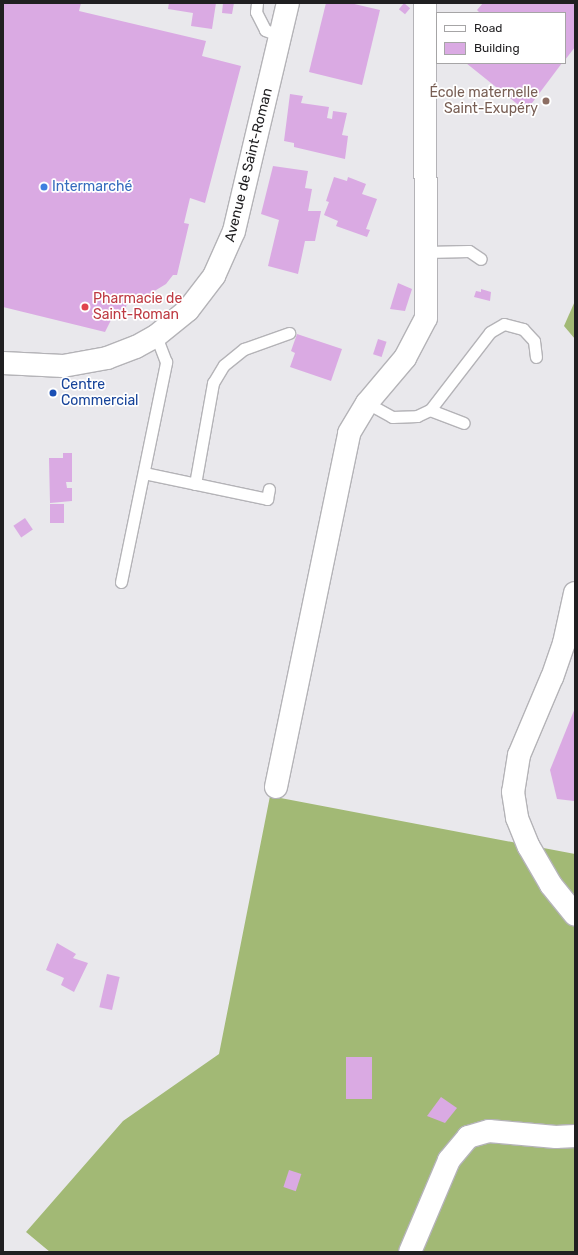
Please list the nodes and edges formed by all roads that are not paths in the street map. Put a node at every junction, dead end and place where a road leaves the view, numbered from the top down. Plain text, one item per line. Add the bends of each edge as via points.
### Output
1 (257, 3) edge
2 (288, 3) edge
3 (425, 3) edge
4 (281, 36) junction
5 (426, 252) junction
6 (481, 258) dead end
7 (289, 333) dead end
8 (156, 336) junction
9 (536, 357) dead end
10 (3, 363) edge
11 (367, 404) junction
12 (430, 410) junction
13 (464, 423) dead end
14 (144, 473) junction
15 (195, 484) junction
16 (269, 489) dead end
17 (121, 582) dead end
18 (575, 593) edge
19 (570, 643) edge
20 (276, 788) dead end
21 (575, 915) edge
22 (575, 1136) edge
23 (410, 1252) edge

1 - 4 lane via 256,12 265,30
2 - 4 street, Avenue de Saint-Roman
3 - 5 street
4 - 8 street, Avenue de Saint-Roman via 239,214 227,250 214,276 188,310
5 - 6 lane via 469,251
5 - 11 street via 426,318 418,338 405,358
7 - 15 lane via 244,349 224,365 214,383
8 - 10 street, Avenue de Saint-Roman via 121,353 84,363 51,366
8 - 14 lane via 166,362
9 - 12 lane via 534,341 523,329 504,324 490,332
11 - 12 lane via 392,417 417,416
11 - 20 street via 349,433
12 - 13 lane
14 - 15 lane
14 - 17 lane
15 - 16 lane via 267,499
18 - 19 street
19 - 21 street via 519,755 513,792 517,818 529,847 551,885
22 - 23 street via 556,1137 490,1131 468,1137 449,1160

